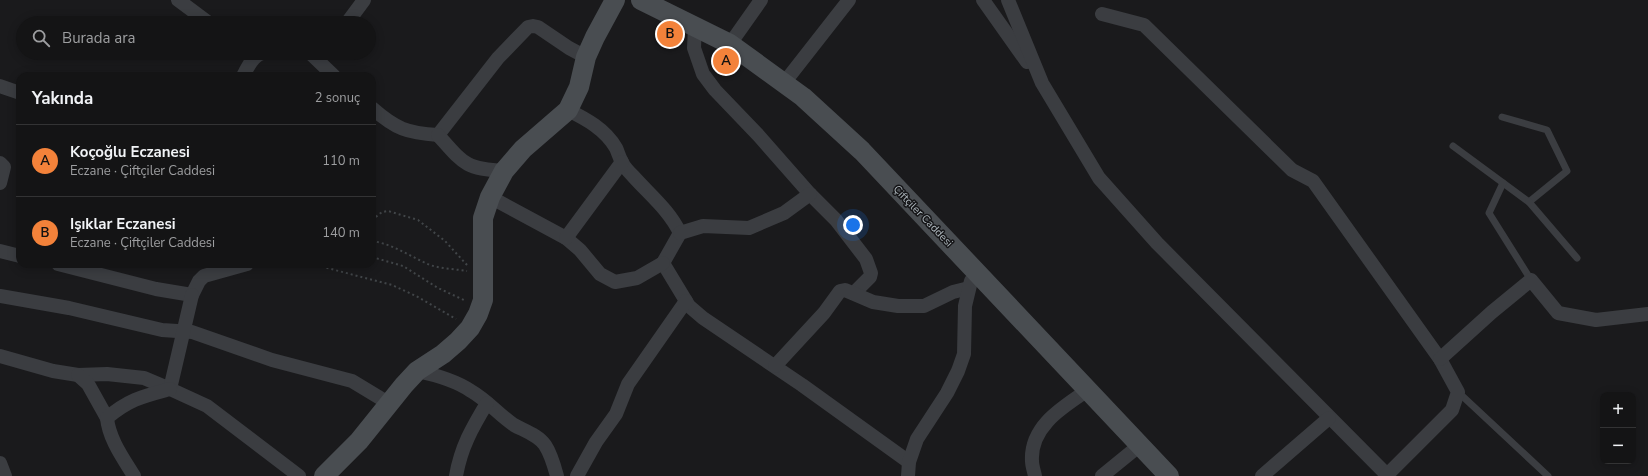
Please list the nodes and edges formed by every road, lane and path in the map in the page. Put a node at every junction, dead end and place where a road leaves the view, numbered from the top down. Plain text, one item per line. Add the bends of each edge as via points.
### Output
1 (178, 0) edge
2 (364, 0) edge
3 (615, 0) edge
4 (641, 0) edge
5 (761, 0) edge
6 (848, 0) edge
7 (983, 0) edge
8 (1008, 0) edge
9 (1102, 14) dead end
10 (200, 16) edge
11 (352, 16) edge
12 (695, 26) junction
13 (730, 44) junction
14 (586, 58) junction
15 (254, 60) edge
16 (317, 60) edge
17 (245, 72) edge
18 (330, 72) edge
19 (784, 83) junction
20 (1042, 83) junction
21 (0, 86) edge
22 (16, 92) edge
23 (568, 110) junction
24 (376, 111) edge
25 (1502, 117) dead end
26 (438, 135) junction
27 (1453, 146) dead end
28 (622, 162) junction
29 (0, 163) edge
30 (504, 171) junction
31 (0, 183) edge
32 (1503, 183) junction
33 (810, 194) junction
34 (490, 197) junction
35 (1529, 202) junction
36 (376, 217) edge
37 (680, 233) junction
38 (566, 238) junction
39 (376, 242) edge
40 (0, 251) edge
41 (16, 255) edge
42 (376, 257) edge
43 (1577, 258) dead end
44 (663, 263) junction
45 (73, 268) edge
46 (233, 268) edge
47 (328, 268) edge
48 (974, 268) junction
49 (1531, 280) junction
50 (969, 288) junction
51 (854, 293) junction
52 (192, 295) junction
53 (0, 296) edge
54 (686, 301) junction
55 (480, 307) junction
56 (1648, 314) edge
57 (470, 328) junction
58 (184, 331) junction
59 (0, 356) edge
60 (1440, 359) junction
61 (775, 366) junction
62 (417, 371) junction
63 (78, 375) junction
64 (170, 389) junction
65 (1088, 390) junction
66 (1458, 392) junction
67 (486, 403) junction
68 (390, 404) junction
69 (107, 418) junction
70 (1329, 418) junction
71 (1140, 446) junction
72 (0, 463) edge
73 (909, 469) edge
74 (5, 476) edge
75 (134, 476) edge
76 (299, 476) edge
77 (324, 476) edge
78 (456, 476) edge
79 (557, 476) edge
80 (578, 476) edge
81 (1035, 476) edge
82 (1102, 476) edge
83 (1169, 476) edge
84 (1262, 476) edge
85 (1386, 476) edge
86 (1548, 476) edge

1 - 10 street
2 - 11 street
3 - 14 street
4 - 12 street, Çiftçiler Caddesi
5 - 13 street
6 - 19 street
7 - 20 street
8 - 20 street
9 - 60 street via 1144,25 1292,170 1313,181
12 - 13 street, Çiftçiler Caddesi
12 - 33 street via 694,48 703,74
13 - 19 street, Çiftçiler Caddesi
14 - 23 street via 579,87
14 - 26 street via 538,27 528,27 498,58
15 - 17 street
16 - 18 street
19 - 48 street, Çiftçiler Caddesi via 862,151
20 - 70 street via 1099,178 1157,243
21 - 22 street
23 - 28 street via 590,122 606,136 616,148
23 - 30 street via 523,148
24 - 26 street via 389,122 407,131
25 - 35 lane via 1547,130 1567,171
26 - 30 street via 462,162 471,167
27 - 32 lane
28 - 37 street via 674,220
28 - 38 street
29 - 31 street via 4,167
30 - 34 street
32 - 35 lane
32 - 49 lane via 1489,214
33 - 37 street via 784,213 749,228 703,226
33 - 51 street via 836,220 866,259 872,273
34 - 38 street
34 - 55 street via 483,218
35 - 43 lane
36 - 39 path via 388,211 418,220 445,240 472,271 431,265
37 - 44 street
38 - 44 street via 600,274 615,282 637,278
40 - 41 street
42 - 55 path via 403,266 438,288
44 - 54 street
45 - 52 street via 156,290
46 - 52 street via 204,276
47 - 57 path via 392,285
48 - 50 street
48 - 65 street, Çiftçiler Caddesi
49 - 56 street via 1558,313 1596,320
49 - 60 street
50 - 51 street via 953,292 924,306 873,302
50 - 73 street via 965,306 964,354 947,393 917,439
51 - 61 street via 840,291 824,313
52 - 58 street
53 - 58 street via 69,308 162,330
54 - 61 street via 714,326
54 - 80 street via 628,384 616,414 596,442
55 - 57 street
57 - 62 street via 443,354
58 - 64 street
58 - 68 street via 272,360 352,381
59 - 63 street via 52,371
60 - 66 street
61 - 73 street
62 - 67 street via 458,383
62 - 68 street
63 - 64 street via 107,374 144,378
63 - 69 street via 88,384
64 - 69 street via 136,398 120,406
64 - 76 street via 207,406
65 - 71 street, Çiftçiler Caddesi
65 - 81 street via 1060,409 1042,426 1032,460
66 - 85 street via 1452,410
66 - 86 lane
67 - 78 street via 460,456
67 - 79 street via 544,444
68 - 77 street via 359,441
69 - 75 street via 108,428
70 - 84 street
70 - 85 street
71 - 82 street
71 - 83 street, Çiftçiler Caddesi
72 - 74 street

